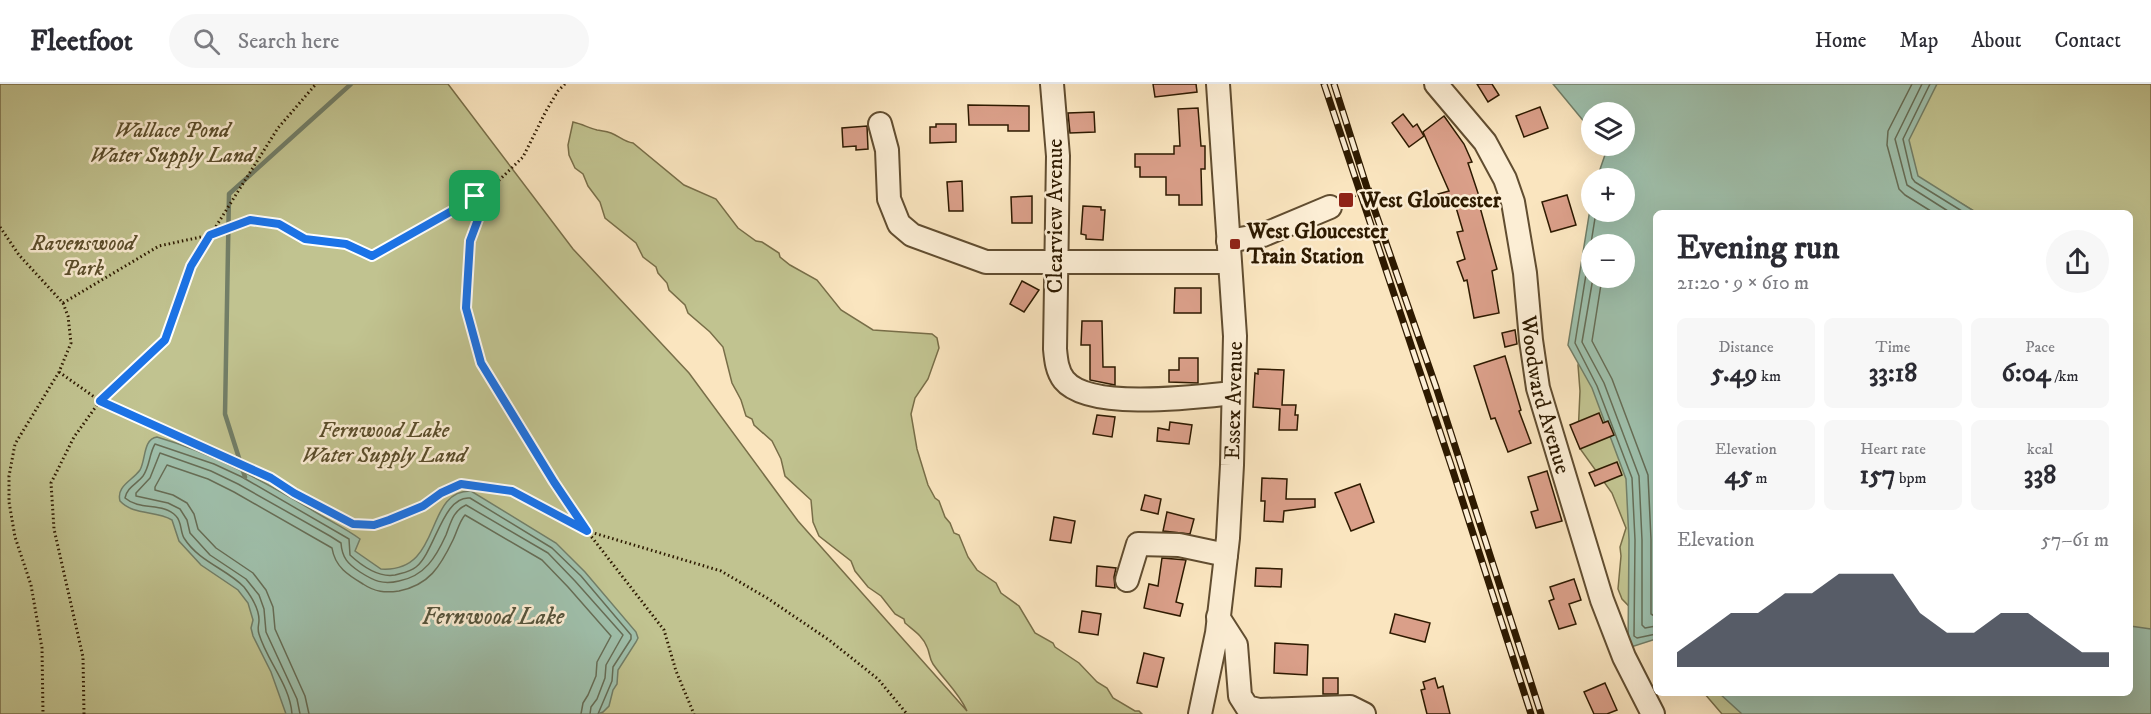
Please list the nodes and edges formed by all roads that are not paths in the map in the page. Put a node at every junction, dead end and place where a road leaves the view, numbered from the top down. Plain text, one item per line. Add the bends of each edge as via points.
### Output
1 (1052, 84) edge
2 (1218, 84) edge
3 (1436, 84) edge
4 (880, 124) dead end
5 (1330, 207) dead end
6 (1228, 252) junction
7 (1057, 260) junction
8 (1233, 393) junction
9 (1226, 555) junction
10 (1127, 580) dead end
11 (1218, 617) junction
12 (1200, 714) edge
13 (1364, 714) edge
14 (1653, 714) edge

1 - 7 street, Clearview Avenue via 1058,156
2 - 6 street, Essex Avenue
3 - 14 street, Woodward Avenue via 1485,142 1514,202 1538,388 1602,600 1624,657
4 - 7 street via 889,199 899,224 912,235 986,262
5 - 6 street
6 - 7 street
6 - 8 street, Essex Avenue via 1235,336
7 - 8 street, Clearview Avenue via 1055,349 1056,364 1064,380 1089,394 1110,398 1165,399
8 - 9 street, Essex Avenue
9 - 10 street via 1179,545 1138,544
9 - 11 street, Essex Avenue
11 - 12 street, Essex Avenue
11 - 13 street via 1236,645 1240,696 1247,707 1350,707

